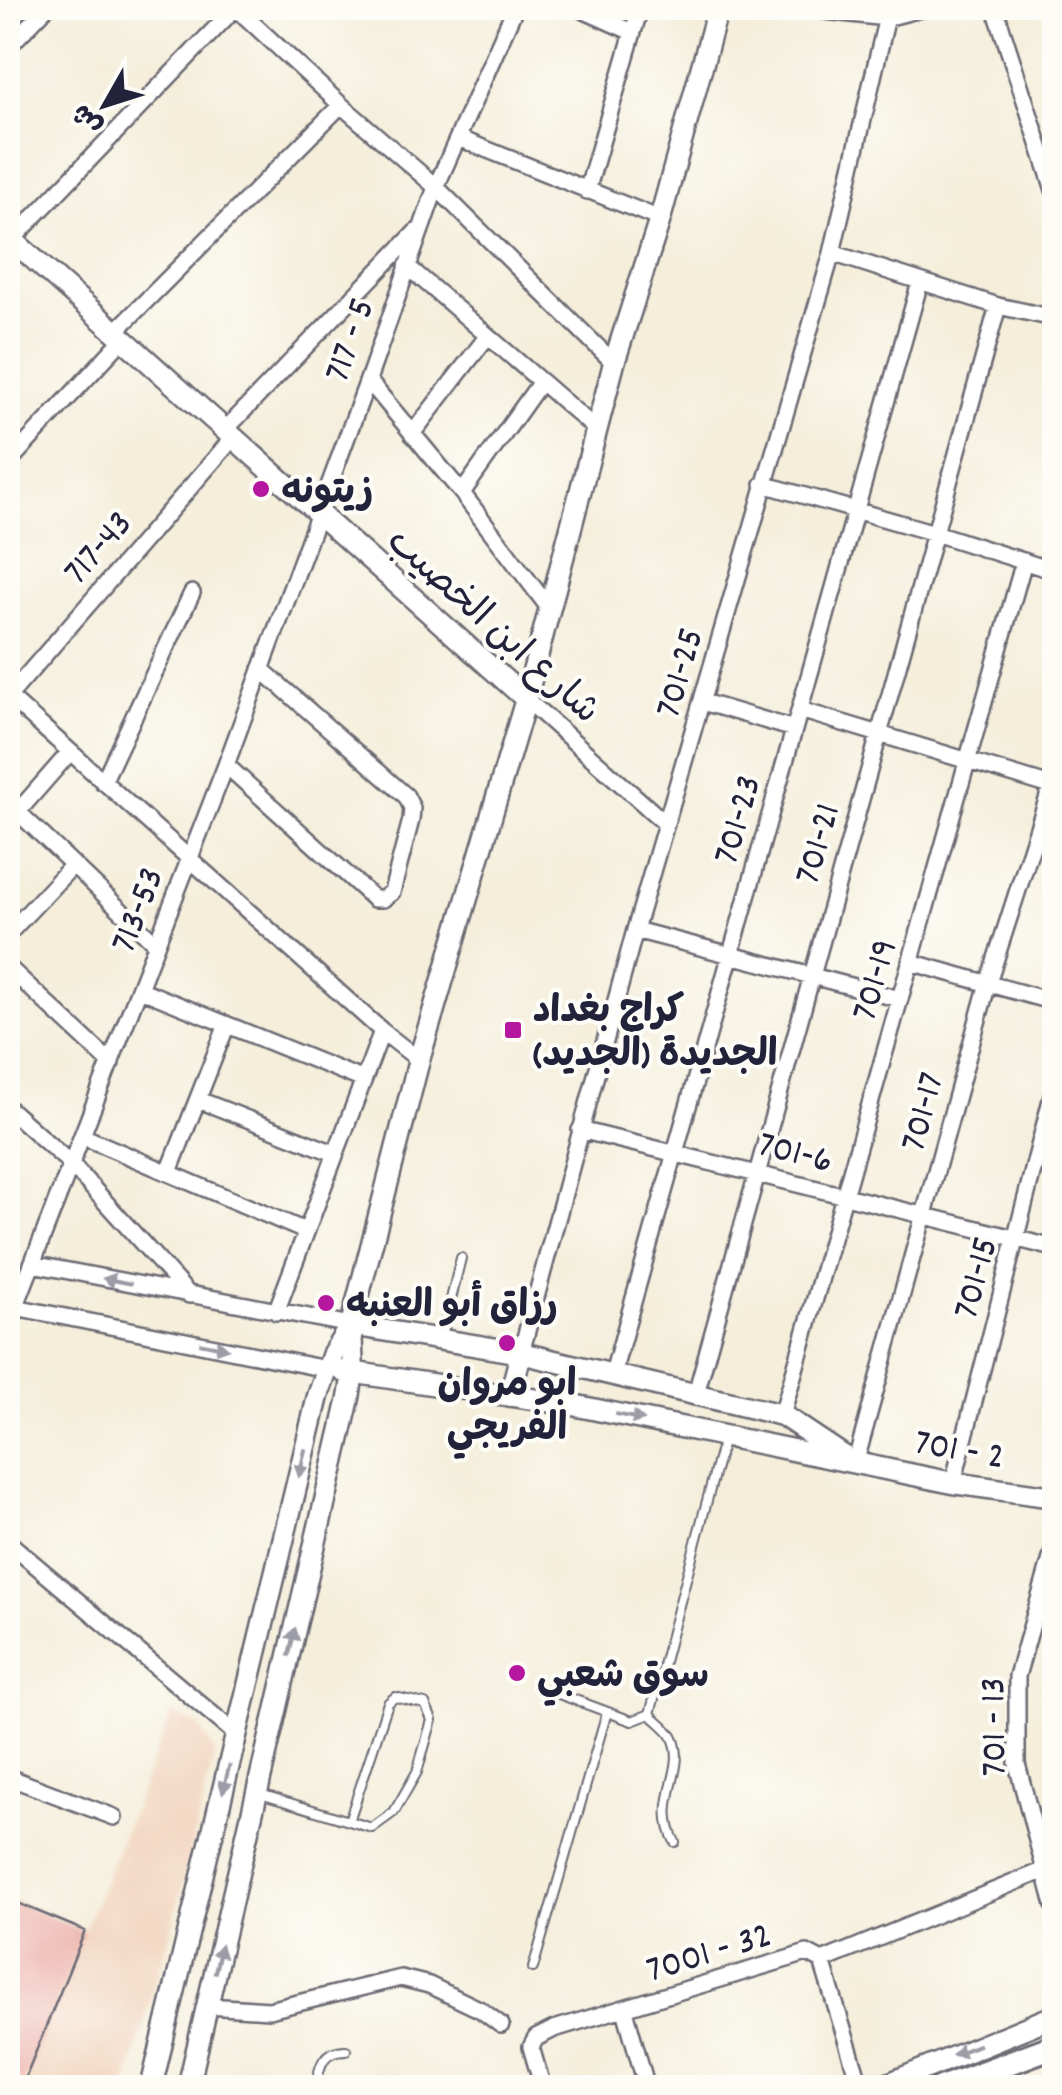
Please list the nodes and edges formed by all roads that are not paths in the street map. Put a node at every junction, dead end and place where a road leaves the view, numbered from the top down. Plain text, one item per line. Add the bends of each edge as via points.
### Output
1 (46, 8) edge
2 (236, 8) edge
3 (514, 8) edge
4 (578, 8) edge
5 (640, 8) edge
6 (718, 8) edge
7 (819, 8) edge
8 (924, 8) edge
9 (994, 8) edge
10 (888, 13) edge
11 (632, 32) junction
12 (8, 48) edge
13 (340, 105) junction
14 (458, 138) junction
15 (436, 187) junction
16 (1054, 190) edge
17 (587, 192) junction
18 (660, 218) junction
19 (422, 225) junction
20 (10, 238) edge
21 (832, 253) junction
22 (407, 266) junction
23 (920, 282) junction
24 (998, 306) junction
25 (1054, 318) edge
26 (119, 336) junction
27 (486, 338) junction
28 (614, 363) junction
29 (368, 380) junction
30 (540, 383) junction
31 (597, 430) junction
32 (229, 434) junction
33 (412, 434) junction
34 (8, 463) edge
35 (764, 484) junction
36 (462, 493) junction
37 (317, 512) junction
38 (856, 512) junction
39 (935, 532) junction
40 (1024, 561) junction
41 (1054, 571) edge
42 (192, 592) dead end
43 (548, 608) junction
44 (261, 669) junction
45 (8, 696) edge
46 (526, 699) junction
47 (703, 702) junction
48 (800, 710) junction
49 (794, 729) junction
50 (879, 734) junction
51 (70, 752) junction
52 (967, 761) junction
53 (226, 765) junction
54 (103, 782) junction
55 (1054, 784) edge
56 (13, 818) edge
57 (666, 824) junction
58 (189, 860) junction
59 (72, 866) junction
60 (634, 930) junction
61 (8, 934) edge
62 (156, 944) junction
63 (731, 954) junction
64 (910, 962) junction
65 (8, 967) edge
66 (812, 976) junction
67 (988, 984) junction
68 (139, 989) junction
69 (900, 999) junction
70 (1054, 1002) edge
71 (226, 1027) junction
72 (382, 1031) junction
73 (418, 1060) junction
74 (111, 1063) junction
75 (361, 1079) junction
76 (1054, 1088) edge
77 (200, 1100) junction
78 (8, 1108) edge
79 (580, 1130) junction
80 (82, 1136) junction
81 (334, 1153) junction
82 (675, 1153) junction
83 (71, 1164) junction
84 (169, 1172) junction
85 (757, 1174) junction
86 (844, 1196) junction
87 (926, 1216) junction
88 (305, 1231) junction
89 (1017, 1239) junction
90 (1054, 1248) edge
91 (461, 1258) dead end
92 (32, 1264) junction
93 (189, 1295) junction
94 (15, 1307) junction
95 (276, 1312) junction
96 (350, 1325) junction
97 (8, 1326) edge
98 (441, 1340) junction
99 (522, 1353) junction
100 (326, 1369) junction
101 (352, 1372) junction
102 (613, 1373) junction
103 (510, 1396) junction
104 (695, 1396) junction
105 (782, 1415) junction
106 (724, 1437) junction
107 (855, 1464) junction
108 (954, 1483) junction
109 (1054, 1497) edge
110 (8, 1542) edge
111 (1054, 1548) edge
112 (548, 1690) dead end
113 (606, 1712) junction
114 (650, 1714) junction
115 (237, 1736) junction
116 (8, 1777) edge
117 (257, 1793) junction
118 (114, 1818) dead end
119 (349, 1821) junction
120 (676, 1842) dead end
121 (1045, 1870) junction
122 (1054, 1905) edge
123 (822, 1961) junction
124 (533, 1968) dead end
125 (207, 2006) junction
126 (626, 2010) junction
127 (1054, 2016) edge
128 (502, 2025) dead end
129 (1054, 2046) edge
130 (346, 2050) dead end
131 (151, 2088) edge
132 (188, 2088) edge
133 (315, 2088) edge
134 (543, 2088) edge
135 (647, 2088) edge
136 (861, 2088) edge
137 (878, 2088) edge
138 (941, 2088) edge

1 - 12 street
2 - 13 street
2 - 20 street
3 - 14 street, 717 - 5
4 - 11 street
5 - 11 street
6 - 18 street
7 - 10 street
8 - 10 street
9 - 16 street
10 - 21 street, 701-25
11 - 17 street
13 - 15 street
13 - 26 street
14 - 15 street, 717 - 5
14 - 17 street
15 - 19 street, 717 - 5
15 - 28 street
17 - 18 street
18 - 28 street
19 - 22 street, 717 - 5
19 - 32 street, 717-43
20 - 26 street, شارع ابن الخصيب
21 - 23 street
21 - 35 street, 701-25
22 - 27 street
22 - 29 street, 717 - 5
23 - 24 street
23 - 38 street, 701-23
24 - 25 street
24 - 39 street, 701-21
26 - 32 street, شارع ابن الخصيب
26 - 34 street
27 - 30 street
27 - 33 street
28 - 31 street
29 - 33 street
29 - 37 street, 717 - 5
30 - 31 street
30 - 36 street
31 - 43 street
32 - 37 street, شارع ابن الخصيب
32 - 45 street, 717-43
33 - 36 street
35 - 38 street
35 - 47 street, 701-25
36 - 43 street
37 - 44 street, 713-53
37 - 46 street, شارع ابن الخصيب
38 - 39 street
38 - 48 street, 701-23
39 - 40 street
39 - 50 street, 701-21
40 - 41 street
40 - 52 street, 701-19
42 - 54 street
43 - 46 street
44 - 53 street, 713-53
44 - 53 street via 406,796 412,820 392,892 374,899
45 - 51 street
46 - 57 street, شارع ابن الخصيب
46 - 73 street
47 - 49 street
47 - 57 street, 701-25
48 - 49 street, 701-23
48 - 50 street
49 - 63 street, 701-23
50 - 52 street
50 - 66 street, 701-21
51 - 54 street
51 - 56 street
52 - 55 street
52 - 64 street, 701-19
53 - 58 street, 713-53
54 - 58 street
55 - 67 street, 701-17
56 - 59 street
57 - 60 street, 701-25
58 - 62 street, 713-53
58 - 72 street
59 - 61 street
59 - 62 street
60 - 63 street
60 - 79 street, 701-25
62 - 68 street, 713-53
63 - 66 street
63 - 82 street, 701-23
64 - 67 street
64 - 69 street, 701-19
65 - 74 street
66 - 69 street
66 - 85 street, 701-21
67 - 70 street
67 - 87 street, 701-17
68 - 71 street
68 - 74 street, 713-53
69 - 86 street, 701-19
71 - 75 street
71 - 77 street
72 - 73 street
72 - 75 street
73 - 96 street
74 - 80 street, 713-53
75 - 81 street
76 - 89 street, 701-15
77 - 81 street
77 - 84 street
78 - 83 street
79 - 82 street, 701-6
79 - 99 street, 701-25
80 - 83 street, 713-53
80 - 84 street
81 - 88 street
82 - 85 street, 701-6
82 - 102 street, 701-23
83 - 92 street, 713-53
83 - 93 street
84 - 88 street
85 - 86 street, 701-6
85 - 104 street, 701-21
86 - 87 street, 701-6
86 - 105 street, 701-19
87 - 89 street, 701-6
87 - 107 street, 701-17
88 - 95 street
89 - 90 street, 701-6
89 - 108 street, 701-15
91 - 98 lane
93 -> 92 street
92 - 94 street, 713-53
93 - 95 street
94 - 97 street, 713-53
94 -> 100 street
95 - 96 street
96 - 98 street
96 - 100 street
96 - 101 street
98 - 99 street
99 - 102 street
99 - 103 street
100 - 101 street, 701 - 2
100 -> 115 street
101 - 103 street, 701 - 2
117 -> 101 street
102 - 104 street
103 -> 106 street, 701 - 2
104 - 105 street
105 - 107 street
106 - 107 street, 701 - 2
106 - 114 lane
107 - 108 street, 701 - 2
108 - 109 street, 701 - 2
110 - 115 street
111 - 121 street, 701 - 13 via 1017,1676 1017,1764
112 - 113 lane
113 - 114 lane via 632,1722
113 - 124 lane
114 - 120 lane via 673,1738 666,1826
115 -> 131 street
116 - 118 street
117 - 119 lane
125 -> 117 street
119 - 119 lane via 372,1828 394,1812 418,1772 432,1720 425,1704 395,1696 388,1703
121 - 122 street, 701 - 13
121 - 123 street
123 - 126 street, 7001 - 32 via 806,1953
123 - 136 street, 7001 - 32
125 - 128 street via 268,2010 401,1978 429,1985
125 - 132 street
126 - 134 street, 7001 - 32 via 536,2038 531,2047
126 - 135 street
127 -> 137 street
129 - 138 main road
130 - 133 lane via 322,2059

